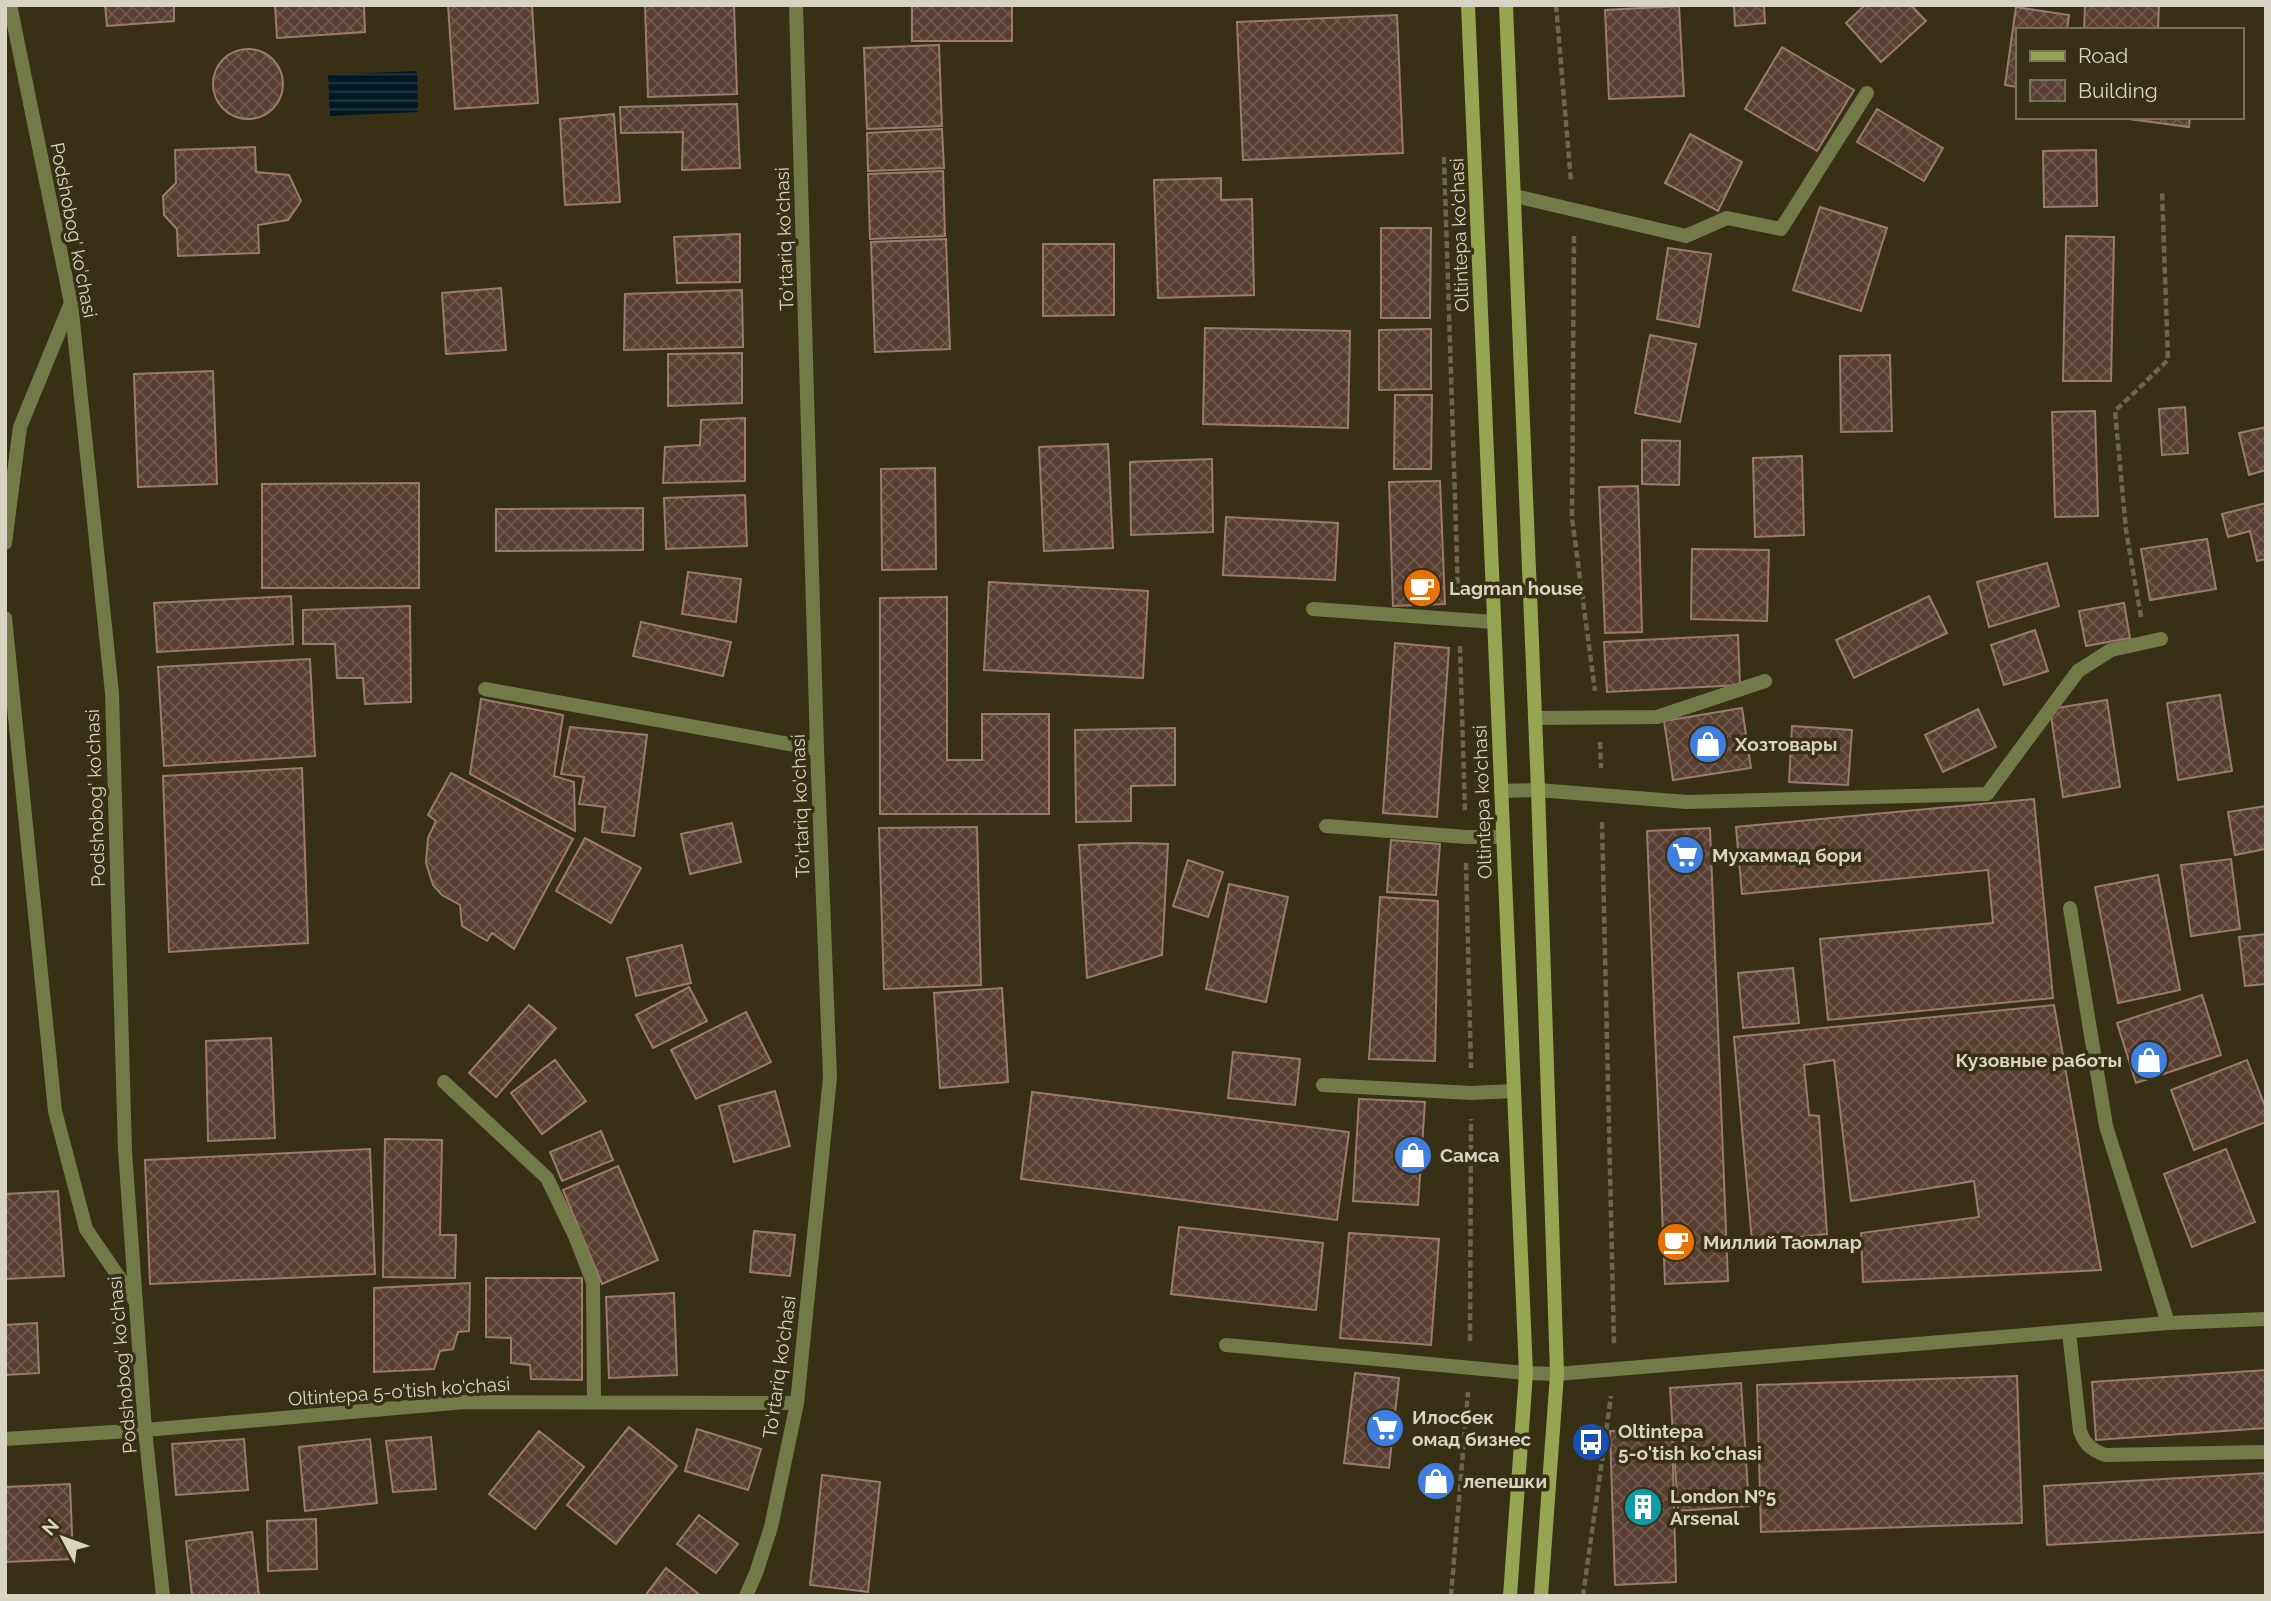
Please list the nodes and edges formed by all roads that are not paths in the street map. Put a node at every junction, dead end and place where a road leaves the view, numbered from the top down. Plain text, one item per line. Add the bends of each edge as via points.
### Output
1 (10, 5) edge
2 (796, 5) edge
3 (1468, 5) edge
4 (1506, 5) edge
5 (1867, 93) dead end
6 (1515, 196) junction
7 (71, 303) junction
8 (5, 543) edge
9 (1313, 609) dead end
10 (5, 618) edge
11 (1494, 622) junction
12 (2161, 639) dead end
13 (1765, 681) dead end
14 (485, 689) dead end
15 (1535, 718) junction
16 (817, 749) junction
17 (1538, 790) junction
18 (1502, 791) junction
19 (1326, 826) dead end
20 (1503, 837) junction
21 (2070, 908) dead end
22 (444, 1082) dead end
23 (1324, 1085) dead end
24 (1514, 1091) junction
25 (136, 1302) junction
26 (2266, 1319) edge
27 (2168, 1323) junction
28 (2069, 1332) junction
29 (1226, 1345) dead end
30 (1527, 1373) junction
31 (1557, 1374) junction
32 (594, 1402) junction
33 (797, 1403) junction
34 (145, 1430) junction
35 (5, 1439) edge
36 (2266, 1452) edge
37 (163, 1596) edge
38 (746, 1596) edge
39 (1510, 1596) edge
40 (1541, 1596) edge

1 - 7 street, Podshobog' ko'chasi
2 - 16 street, To'rtariq ko'chasi
3 - 11 main road, Oltintepa ko'chasi
4 - 6 main road
5 - 6 street via 1781,229 1727,218 1686,236
6 - 15 main road
7 - 8 street via 20,427
7 - 25 street, Podshobog' ko'chasi via 112,693 125,1151
9 - 11 street
10 - 25 street via 55,1111 86,1229
11 - 18 main road, Oltintepa ko'chasi
12 - 17 street via 2111,650 2078,671 1986,794 1687,802
13 - 15 street via 1657,718
14 - 16 street
15 - 17 main road
16 - 33 street, To'rtariq ko'chasi via 830,1077
17 - 18 street
17 - 31 main road
18 - 20 main road, Oltintepa ko'chasi
19 - 20 street
20 - 24 main road, Oltintepa ko'chasi
21 - 27 street via 2106,1126
22 - 32 street via 547,1178 575,1236 593,1282
23 - 24 street
24 - 30 main road, Oltintepa ko'chasi
25 - 34 street, Podshobog' ko'chasi
26 - 27 street
27 - 28 street
28 - 31 street
28 - 36 street via 2080,1432 2093,1450 2105,1455
29 - 30 street
30 - 31 street
30 - 39 main road, Oltintepa ko'chasi
31 - 40 main road
32 - 33 street, Oltintepa 5-o'tish ko'chasi
32 - 34 street, Oltintepa 5-o'tish ko'chasi via 465,1402
33 - 38 street, To'rtariq ko'chasi via 771,1527
34 - 35 street, Oltintepa 5-o'tish ko'chasi
34 - 37 street, Podshobog' ko'chasi

